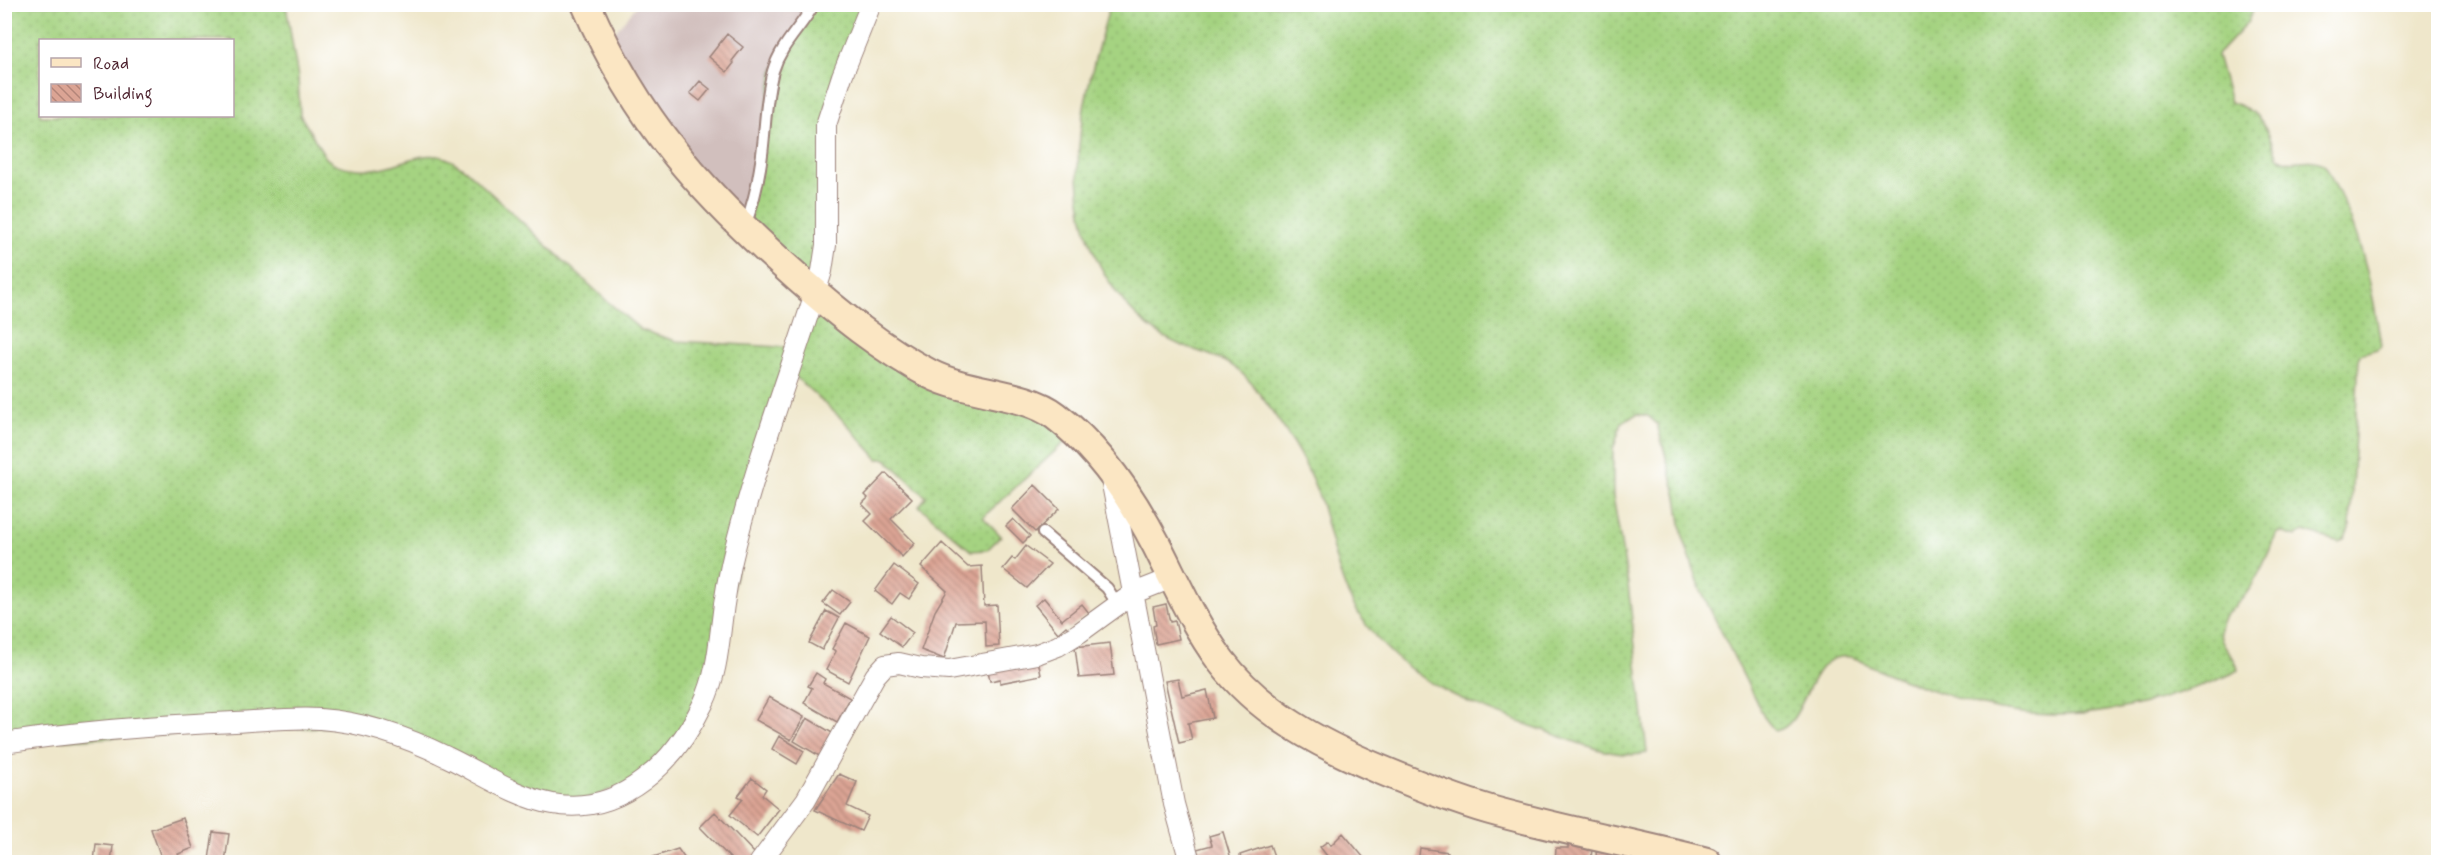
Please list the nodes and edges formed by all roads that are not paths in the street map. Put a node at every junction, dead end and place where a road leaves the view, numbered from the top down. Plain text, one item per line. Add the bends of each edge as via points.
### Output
1 (586, 4) edge
2 (814, 4) edge
3 (871, 4) edge
4 (744, 229) junction
5 (815, 293) junction
6 (1108, 468) junction
7 (1043, 533) dead end
8 (1172, 578) junction
9 (1126, 599) junction
10 (4, 743) edge
11 (760, 862) edge
12 (1190, 862) edge
13 (1707, 862) edge

1 - 4 street via 620,76 649,122 679,161
2 - 4 lane via 787,40 773,71 761,166
3 - 5 street via 826,125 826,245
4 - 5 street
5 - 6 street via 932,375 963,388 1036,404 1052,412
5 - 10 street via 736,542 712,683 692,725 672,754 652,774 621,795 588,805 550,803 519,793 444,755 401,739 360,725 318,718 155,726
6 - 8 street via 1155,542
6 - 9 street
7 - 9 lane via 1107,588
8 - 9 street
8 - 13 street via 1222,662 1252,694 1313,738 1432,791 1489,810
9 - 11 street via 1065,642 1036,654 950,670 899,663 885,665 875,676 806,800
9 - 12 street

